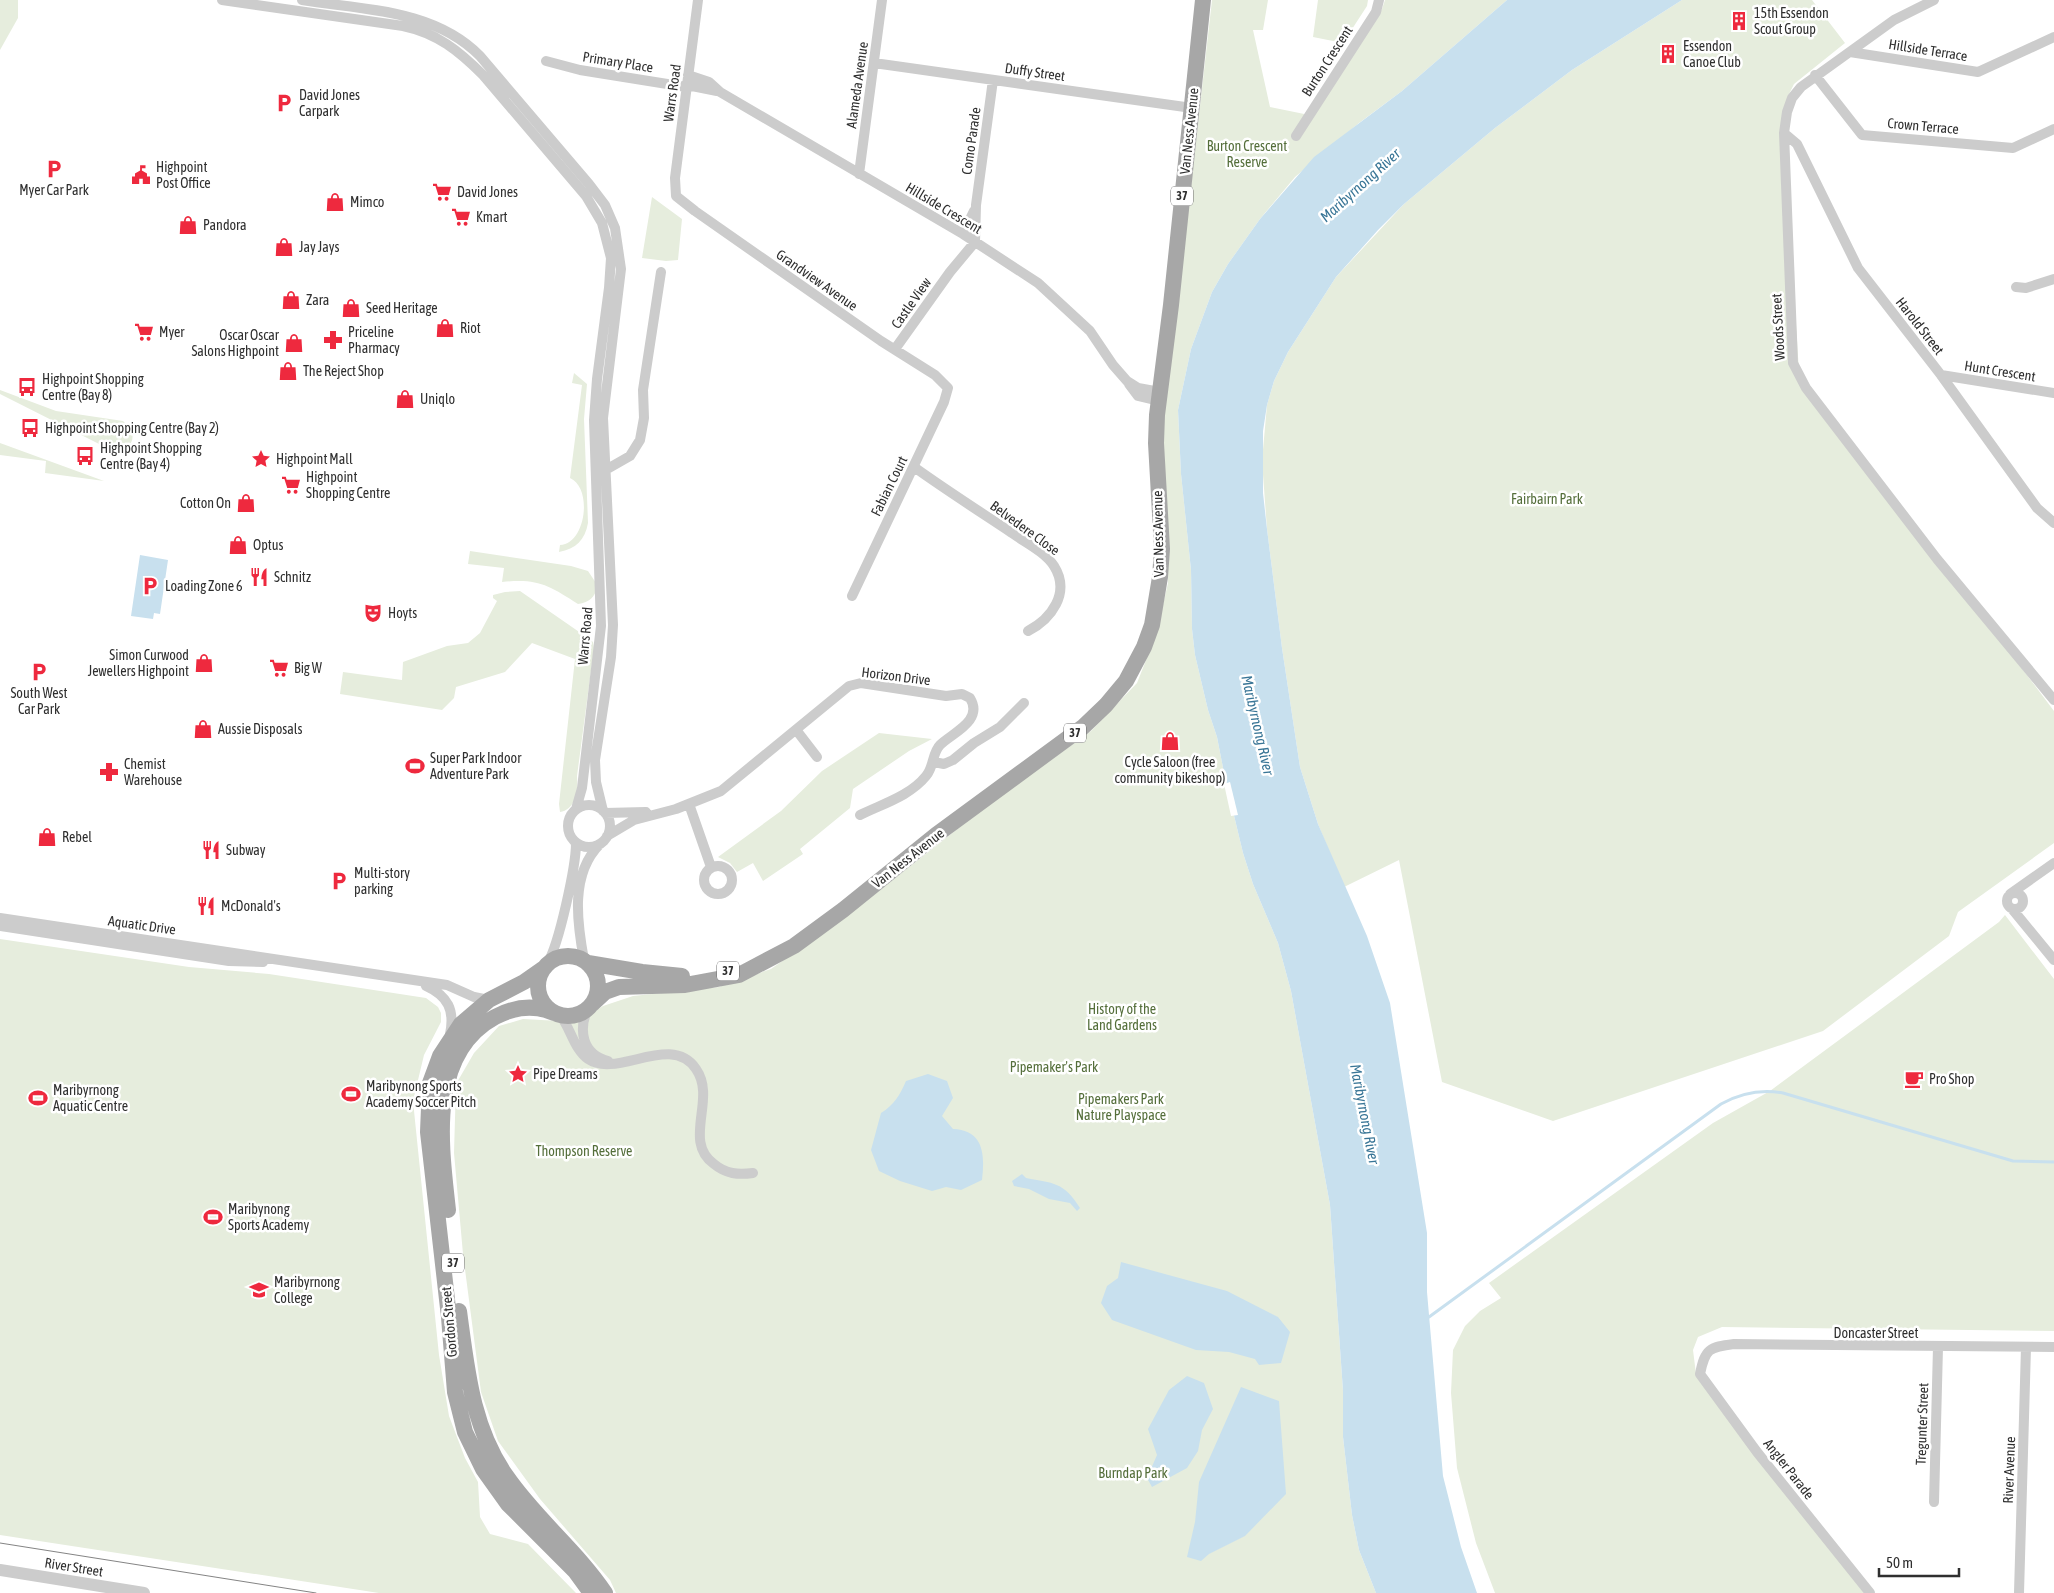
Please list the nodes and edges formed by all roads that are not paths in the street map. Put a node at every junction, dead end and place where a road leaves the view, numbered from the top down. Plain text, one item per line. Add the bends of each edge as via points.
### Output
1 (222, 0) edge
2 (302, 0) edge
3 (698, 0) edge
4 (882, 0) edge
5 (1203, 0) edge
6 (1379, 0) edge
7 (1934, 0) edge
8 (2054, 37) edge
9 (1850, 52) junction
10 (546, 61) dead end
11 (874, 63) junction
12 (1815, 75) junction
13 (993, 80) junction
14 (687, 82) junction
15 (1192, 108) junction
16 (2054, 129) edge
17 (1784, 134) junction
18 (1296, 136) dead end
19 (859, 174) junction
20 (674, 191) joint
21 (976, 205) junction
22 (968, 238) junction
23 (661, 272) dead end
24 (2054, 279) edge
25 (2016, 287) dead end
26 (895, 350) junction
27 (1941, 375) junction
28 (948, 388) joint
29 (2054, 393) edge
30 (1159, 396) junction
31 (914, 467) junction
32 (601, 472) junction
33 (2054, 523) edge
34 (852, 596) dead end
35 (1028, 631) dead end
36 (2054, 700) edge
37 (1024, 704) dead end
38 (797, 731) junction
39 (817, 757) dead end
40 (932, 766) junction
41 (689, 804) junction
42 (576, 809) junction
43 (604, 812) junction
44 (860, 815) dead end
45 (605, 839) junction
46 (576, 843) junction
47 (2054, 863) edge
48 (712, 867) dead end
49 (2033, 878) junction
50 (2010, 894) junction
51 (2019, 905) junction
52 (0, 918) edge
53 (0, 926) edge
54 (778, 954) junction
55 (2054, 960) edge
56 (279, 961) junction
57 (586, 961) junction
58 (545, 966) junction
59 (418, 982) junction
60 (489, 1000) junction
61 (590, 1006) junction
62 (557, 1014) junction
63 (449, 1041) junction
64 (619, 1062) junction
65 (753, 1172) dead end
66 (1938, 1347) junction
67 (2026, 1347) junction
68 (2054, 1347) edge
69 (1704, 1357) joint
70 (510, 1482) junction
71 (1934, 1502) dead end
72 (508, 1504) junction
73 (0, 1570) edge
74 (135, 1592) edge
75 (591, 1593) edge
76 (605, 1593) edge
77 (1870, 1593) edge
78 (2019, 1593) edge

1 - 32 street via 403,26 439,38 483,75 586,196 602,223 611,258 610,288 594,403
2 - 32 street via 419,19 460,38 480,56 605,205 615,228 621,269 604,410
3 - 14 street, Warrs Road
4 - 11 street, Alameda Avenue
5 - 15 main road, Van Ness Avenue / 37
6 - 18 street, Burton Crescent via 1376,12
7 - 9 street, Woods Street via 1894,20
8 - 9 street, Hillside Terrace via 1978,72
9 - 12 street, Woods Street
10 - 14 street, Primary Place via 580,70
11 - 13 street, Duffy Street
11 - 19 street, Alameda Avenue
12 - 16 street, Crown Terrace via 1862,135 2013,148
12 - 17 street, Woods Street via 1792,98
13 - 15 street, Duffy Street
13 - 21 street, Como Parade
14 - 19 street, Hillside Crescent via 709,82 720,92
14 - 20 street, Warrs Road
15 - 30 main road, Van Ness Avenue / 37
17 - 27 street, Harold Street via 1797,144 1858,268
17 - 36 street, Woods Street via 1792,363 1806,388 1937,559
19 - 22 street, Hillside Crescent
20 - 26 street, Grandview Avenue via 681,201
21 - 22 street, Como Parade
21 - 22 street, Como Parade
22 - 26 street, Castle View via 950,272
22 - 30 street, Hillside Crescent via 1047,290 1090,331 1127,381
23 - 32 street via 643,390 644,418 640,440 630,456
24 - 25 street via 2026,288
26 - 28 street, Grandview Avenue via 935,375
27 - 29 street, Hunt Crescent
27 - 33 street, Harold Street via 2037,508
28 - 31 street, Fabian Court
30 - 54 main road, Van Ness Avenue / 37 via 1156,443 1162,549 1160,577 1149,632 1126,681 1083,727 936,835 817,930
31 - 34 street, Fabian Court
31 - 35 street, Belvedere Close via 1034,548 1055,568 1060,587 1057,606 1045,620
32 - 42 street, Warrs Road via 601,626 582,788
32 - 43 street, Warrs Road via 613,625 595,770
37 - 40 street via 994,731 949,763
38 - 39 street
38 - 40 street, Horizon Drive via 842,691 855,684 948,696 965,695 972,704 970,720 940,745
38 - 41 street, Horizon Drive via 721,791
40 - 44 street, Horizon Drive via 914,787
41 - 43 street, Horizon Drive via 651,812
41 - 45 street, Horizon Drive via 634,820
41 - 48 street
42 - 43 street via 590,805
42 - 46 street via 568,823 569,834
43 - 45 street via 610,824
45 - 46 street via 590,847
45 - 57 street via 588,861 579,892 579,929
46 - 58 street via 554,951
47 - 49 street
49 - 50 street
49 - 51 street
50 - 51 street via 2018,894
50 - 51 street via 2006,904
51 - 55 street via 2031,931
52 - 56 street, Aquatic Drive
53 - 56 street, Aquatic Drive via 229,961
54 - 57 main road, Van Ness Avenue / 37 via 734,970 692,976 642,972
54 - 61 main road, Van Ness Avenue / 37 via 755,968 721,980 612,988
56 - 59 street, Aquatic Drive
57 - 58 main road, 37 via 569,956
57 - 61 main road via 598,982 598,990
58 - 60 main road, Gordon Street / 37 via 524,982
58 - 62 main road via 540,976 539,992 542,1001
59 - 60 street, Aquatic Drive via 447,986
59 - 63 street, Aquatic Drive via 436,990 448,1001 453,1016
60 - 63 main road, Gordon Street / 37 via 461,1024
61 - 62 main road, 37 via 578,1014
61 - 64 street via 582,1031 585,1044 603,1060
62 - 64 street via 571,1030 576,1045 586,1057 600,1064
62 - 70 main road, Gordon Street / 37 via 540,1008 521,1008 500,1015 480,1028 452,1069 442,1112 448,1216 469,1384 485,1440
63 - 72 main road, Gordon Street / 37 via 430,1083 427,1115 455,1392 473,1450 492,1484
64 - 65 street via 663,1055 691,1062 700,1075 705,1092 700,1135 702,1153 726,1172
66 - 67 street, Doncaster Street
66 - 69 street, Doncaster Street via 1734,1344 1713,1346
66 - 71 street, Tregunter Street
67 - 68 street, Doncaster Street
67 - 78 street, River Avenue
69 - 77 street, Angler Parade via 1700,1374 1757,1452
70 - 72 main road
70 - 76 main road, Gordon Street / 37
72 - 75 main road, Gordon Street / 37 via 576,1571
73 - 74 street, River Street

